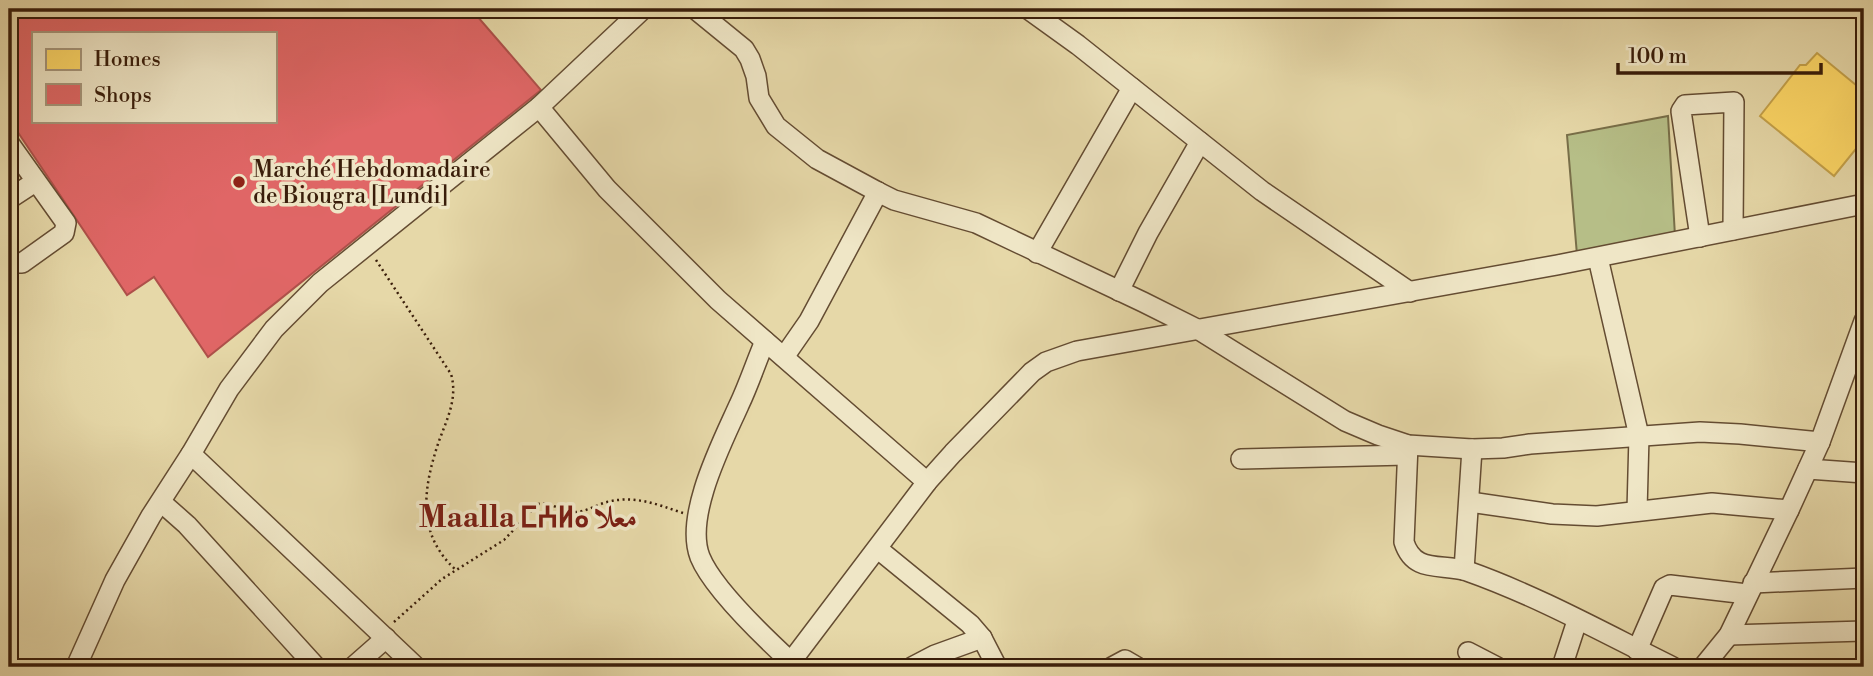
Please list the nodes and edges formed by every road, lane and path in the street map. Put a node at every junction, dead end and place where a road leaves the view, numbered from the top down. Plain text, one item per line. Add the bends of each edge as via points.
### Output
1 (643, 9) edge
2 (695, 9) edge
3 (1028, 9) edge
4 (1132, 88) junction
5 (539, 107) junction
6 (1200, 142) junction
7 (9, 143) edge
8 (35, 182) junction
9 (878, 192) junction
10 (9, 199) edge
11 (1864, 204) edge
12 (1733, 230) junction
13 (1700, 237) junction
14 (366, 246) junction
15 (1037, 253) junction
16 (1598, 258) junction
17 (9, 263) edge
18 (1119, 291) junction
19 (1410, 292) junction
20 (1864, 321) edge
21 (1199, 330) junction
22 (765, 341) junction
23 (784, 357) junction
24 (1639, 436) junction
25 (1820, 442) junction
26 (1472, 449) junction
27 (1408, 450) junction
28 (191, 454) junction
29 (1241, 459) dead end
30 (1808, 469) junction
31 (1864, 473) edge
32 (927, 482) junction
33 (161, 502) junction
34 (1470, 502) junction
35 (1789, 510) junction
36 (1637, 511) junction
37 (699, 516) junction
38 (878, 549) junction
39 (456, 570) junction
40 (1465, 570) junction
41 (1864, 578) edge
42 (1750, 589) junction
43 (1577, 621) junction
44 (1864, 631) edge
45 (1729, 635) junction
46 (384, 636) junction
47 (982, 639) junction
48 (1637, 650) junction
49 (1468, 652) dead end
50 (793, 664) edge
51 (76, 667) edge
52 (316, 667) edge
53 (353, 667) edge
54 (416, 667) edge
55 (912, 667) edge
56 (996, 667) edge
57 (1112, 667) edge
58 (1137, 667) edge
59 (1497, 667) edge
60 (1562, 667) edge
61 (1673, 667) edge
62 (1703, 667) edge

1 - 5 street
2 - 9 street via 744,49 759,98 776,126 817,159
3 - 4 street
4 - 6 street
4 - 15 street
5 - 14 street
5 - 22 street via 657,241
6 - 18 street
6 - 19 street via 1262,191
7 - 8 street
8 - 10 street
8 - 17 street via 66,228 22,263
9 - 15 street via 976,223
9 - 23 street via 809,321
11 - 12 street
12 - 13 street
12 - 13 street via 1734,102 1685,105 1681,111
13 - 16 street
14 - 28 street via 274,329 229,389
14 - 39 path via 451,374 455,388 425,507 436,548
15 - 18 street
16 - 19 street
16 - 24 street
18 - 21 street
19 - 21 street
20 - 25 street
21 - 27 street via 1345,421
21 - 32 street via 1077,351 1046,362 1017,386
22 - 23 street
22 - 37 street via 715,458
23 - 32 street
24 - 25 street via 1727,433
24 - 26 street
24 - 36 street
25 - 30 street
26 - 27 street
26 - 34 street
27 - 29 street
27 - 40 street via 1404,542 1408,554 1421,564
28 - 33 street
28 - 46 street
30 - 31 street
30 - 35 street
32 - 38 street
33 - 51 street via 115,580
33 - 52 street
34 - 36 street via 1552,514 1597,516
34 - 40 street
35 - 36 street via 1712,503
35 - 42 street
37 - 39 path via 640,499 620,499 579,513 551,503 538,504 514,532
37 - 50 street via 697,543 704,565
38 - 47 street
38 - 50 street
39 - 46 path via 426,592
40 - 43 street
41 - 42 street
42 - 45 street
42 - 48 street via 1664,588
43 - 48 street
43 - 60 street
44 - 45 street
45 - 62 street
46 - 53 street
46 - 54 street
47 - 55 street
47 - 56 street
48 - 61 street
49 - 59 street
57 - 58 street via 1125,660

